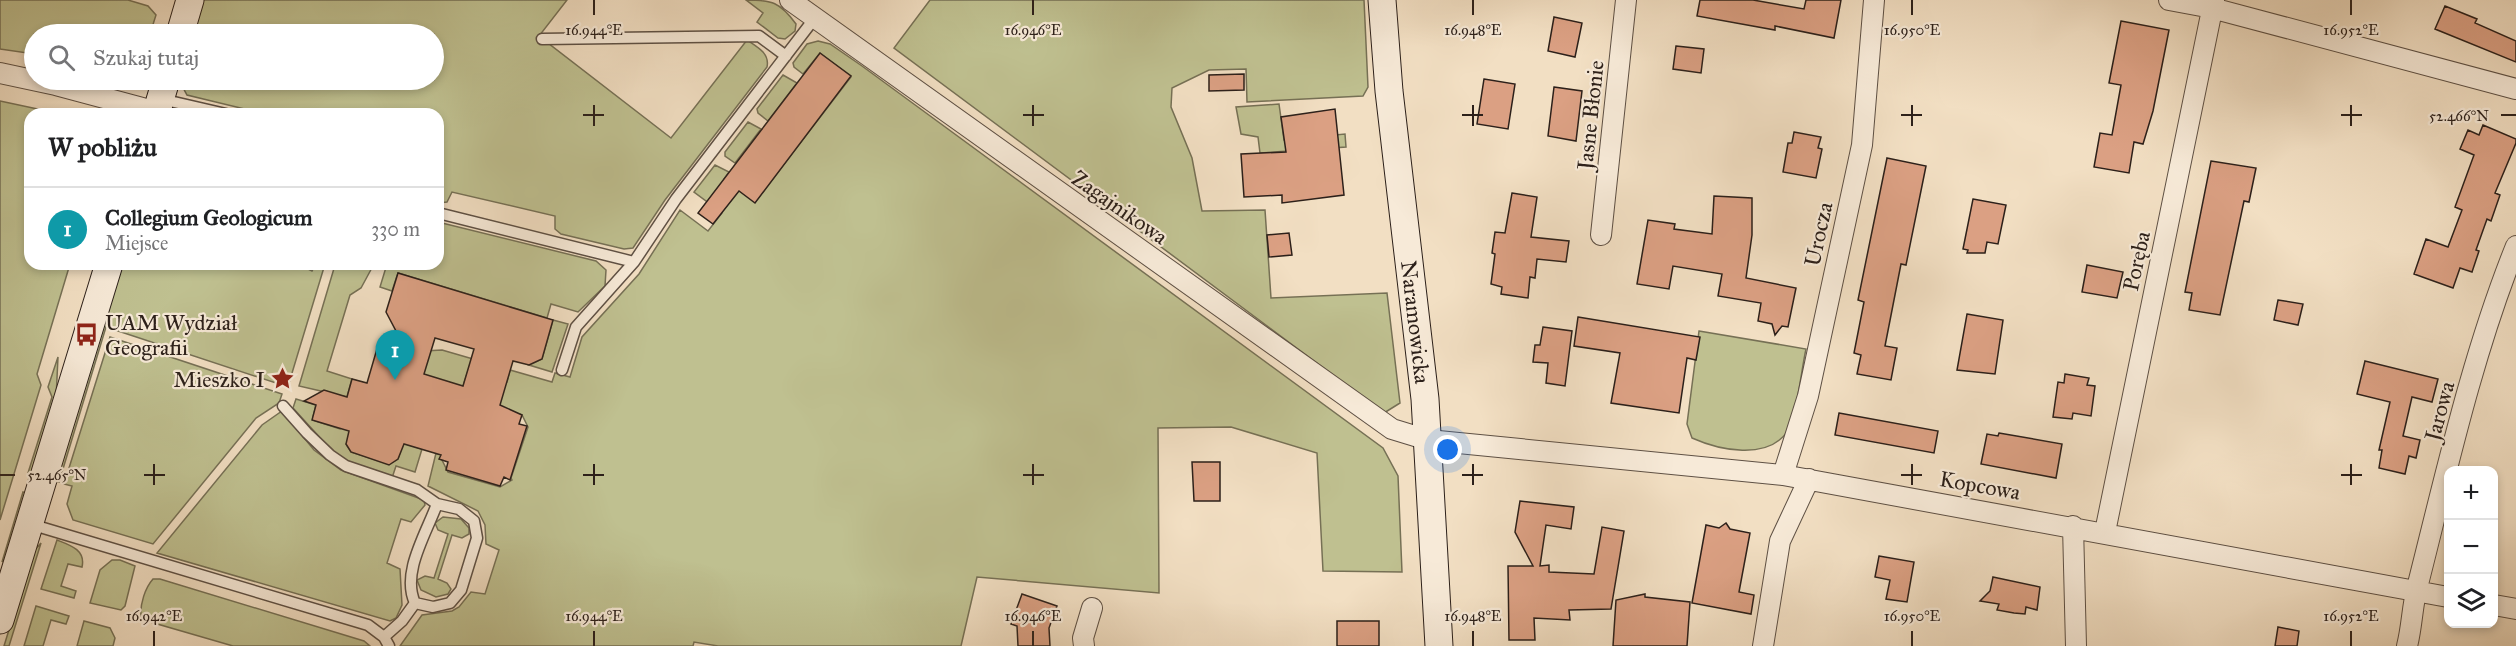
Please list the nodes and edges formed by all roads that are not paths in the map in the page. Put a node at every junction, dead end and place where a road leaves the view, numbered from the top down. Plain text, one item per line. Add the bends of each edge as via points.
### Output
1 (190, 0) edge
2 (790, 0) edge
3 (1382, 0) edge
4 (1626, 0) edge
5 (1874, 0) edge
6 (2169, 0) edge
7 (2213, 4) edge
8 (814, 19) junction
9 (183, 24) edge
10 (542, 39) dead end
11 (786, 56) junction
12 (0, 73) edge
13 (24, 78) edge
14 (2516, 89) edge
15 (88, 90) edge
16 (160, 101) edge
17 (195, 108) edge
18 (444, 214) edge
19 (1601, 235) dead end
20 (2516, 246) edge
21 (634, 262) junction
22 (107, 270) edge
23 (562, 370) dead end
24 (283, 406) dead end
25 (1428, 440) junction
26 (1784, 475) junction
27 (1809, 479) junction
28 (437, 504) junction
29 (30, 524) junction
30 (2073, 526) junction
31 (2105, 532) junction
32 (6, 581) edge
33 (2416, 591) junction
34 (2444, 596) edge
35 (416, 603) junction
36 (2498, 606) edge
37 (1092, 608) dead end
38 (2516, 609) edge
39 (0, 620) edge
40 (386, 642) edge
41 (1084, 646) edge
42 (1439, 646) edge
43 (1763, 646) edge
44 (2076, 646) edge
45 (2407, 646) edge

1 - 9 street
2 - 8 street, Zagajnikowa
3 - 25 street, Naramowicka
4 - 19 street, Jasne Błonie
5 - 26 street, Urocza via 1862,145 1808,396
6 - 7 street
7 - 14 street
7 - 31 street, Poręba
8 - 11 lane
8 - 25 street, Zagajnikowa via 1392,429
10 - 11 lane via 759,36
11 - 21 lane via 676,199
12 - 13 street
15 - 16 street
16 - 17 lane
18 - 21 lane
20 - 33 street, Jarowa via 2475,370
21 - 23 lane via 576,327
22 - 29 street
24 - 28 lane via 314,440 346,466 417,490
25 - 26 street, Kopcowa
25 - 42 street, Naramowicka
26 - 27 street, Kopcowa
27 - 30 street, Kopcowa
27 - 43 street via 1780,541
28 - 35 lane via 410,575 410,591
28 - 35 lane via 459,509 474,521 477,538 461,590 450,603 433,607
29 - 32 street
29 - 40 lane via 368,625
30 - 31 street, Kopcowa
30 - 44 street
31 - 33 street, Kopcowa
32 - 39 street
33 - 34 street, Kopcowa
33 - 45 street, Jarowa
35 - 40 lane
36 - 38 street
37 - 41 street

